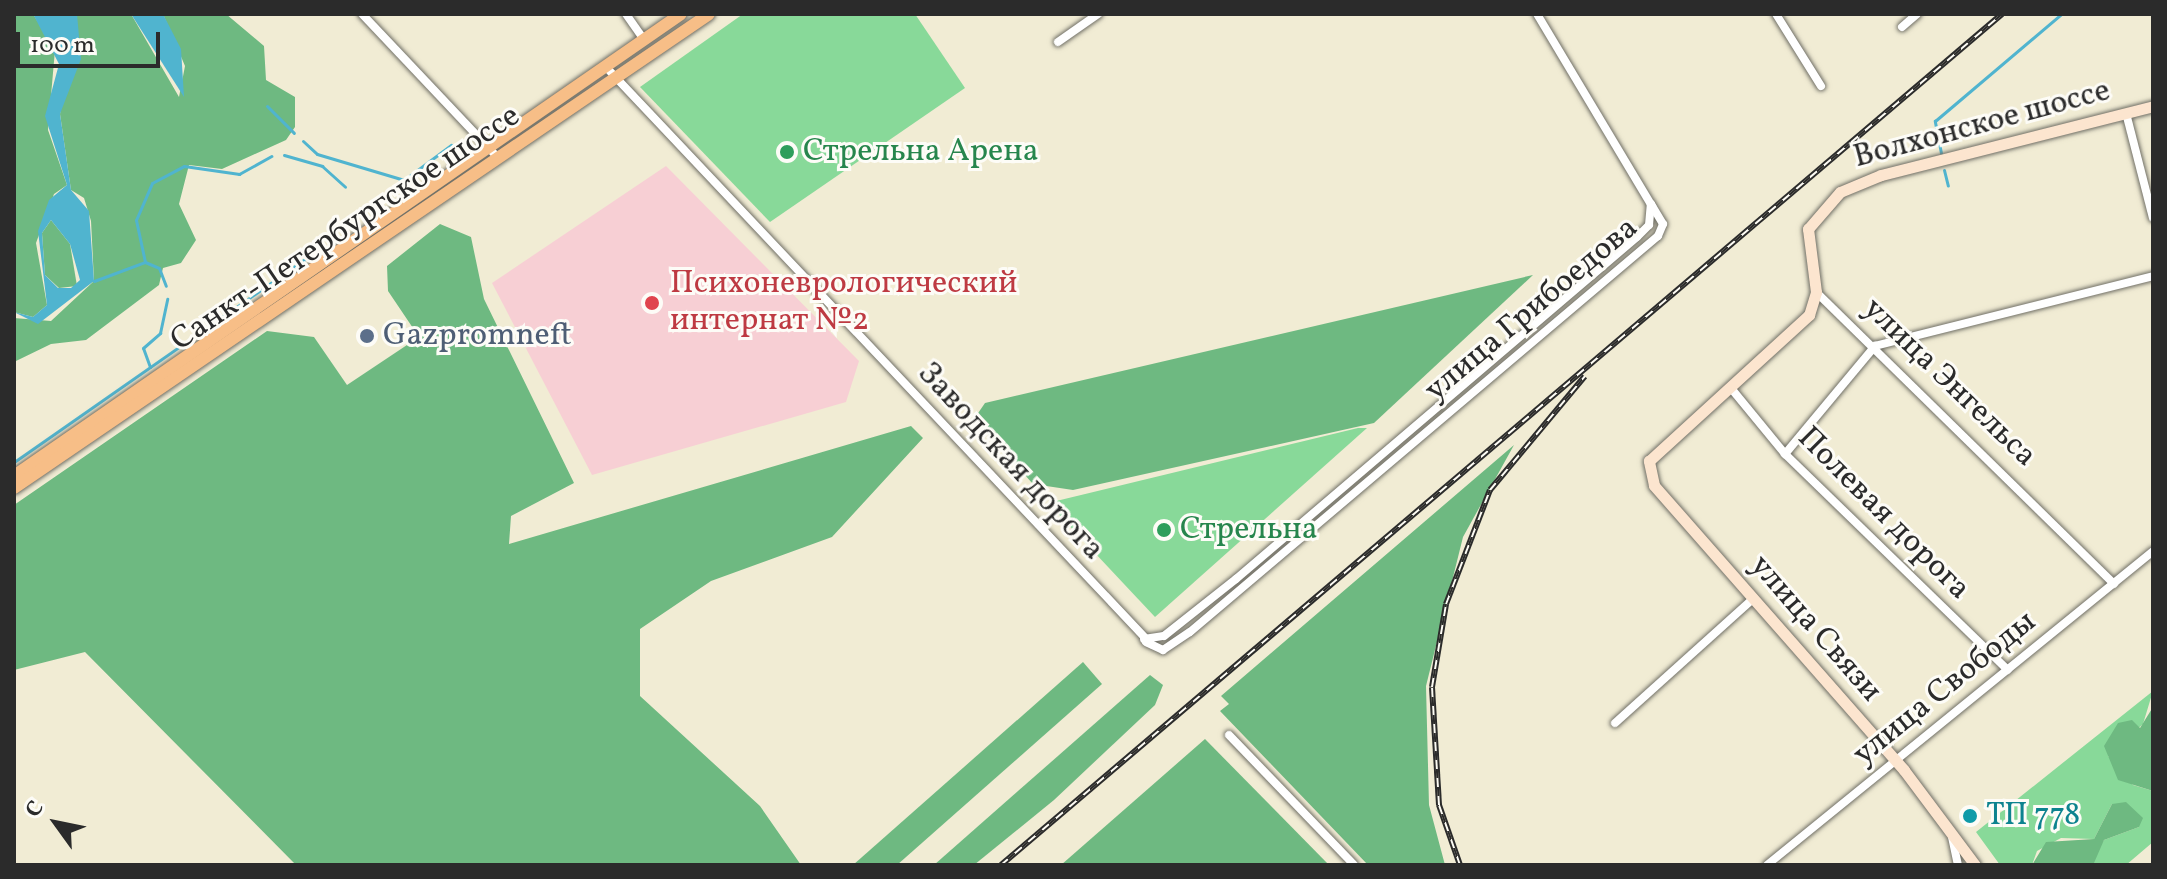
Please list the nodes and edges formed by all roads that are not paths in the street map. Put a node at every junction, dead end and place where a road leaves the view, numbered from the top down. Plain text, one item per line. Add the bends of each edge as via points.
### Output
1 (362, 14) edge
2 (626, 14) edge
3 (681, 14) edge
4 (709, 14) edge
5 (1098, 14) edge
6 (1537, 14) edge
7 (1776, 14) edge
8 (1917, 14) edge
9 (1902, 27) dead end
10 (644, 40) junction
11 (1058, 42) dead end
12 (605, 66) junction
13 (614, 78) junction
14 (1821, 86) dead end
15 (2153, 106) edge
16 (2126, 113) junction
17 (489, 146) junction
18 (497, 157) junction
19 (1828, 201) joint
20 (1651, 204) junction
21 (1658, 217) dead end
22 (2153, 218) edge
23 (2153, 276) edge
24 (1816, 292) junction
25 (1875, 346) junction
26 (1730, 387) junction
27 (1785, 454) junction
28 (14, 476) edge
29 (14, 488) edge
30 (2153, 551) edge
31 (2114, 584) junction
32 (1754, 598) junction
33 (1147, 641) junction
34 (2008, 670) junction
35 (1615, 723) dead end
36 (1229, 735) dead end
37 (1894, 759) junction
38 (1950, 829) junction
39 (1354, 865) edge
40 (1767, 865) edge
41 (1958, 865) edge
42 (1975, 865) edge

1 - 17 street
2 - 10 street
3 - 10 main road, Санкт-Петербургское шоссе
4 - 13 main road, Санкт-Петербургское шоссе
5 - 11 street
6 - 20 street
7 - 14 street
8 - 9 street
10 - 12 main road, Санкт-Петербургское шоссе
12 - 13 street, Заводская дорога
12 - 17 main road, Санкт-Петербургское шоссе
13 - 18 main road, Санкт-Петербургское шоссе
13 - 33 street, Заводская дорога
15 - 16 street, Волхонское шоссе
16 - 19 street, Волхонское шоссе via 1881,175
16 - 22 street
17 - 18 street
17 - 28 main road, Санкт-Петербургское шоссе
18 - 29 main road, Санкт-Петербургское шоссе
19 - 24 street, улица Энгельса via 1808,229
20 - 21 street
20 - 33 street, улица Грибоедова via 1649,225 1637,237 1236,579 1164,636
20 - 33 street, улица Грибоедова via 1663,224 1658,236 1190,632 1163,650
23 - 25 street
24 - 25 street, улица Энгельса
24 - 26 street via 1798,327
25 - 27 street
25 - 31 street, улица Энгельса
26 - 27 street, Полевая дорога
26 - 32 street, улица Связи via 1649,461 1654,485
27 - 34 street, Полевая дорога
30 - 31 street, улица Свободы
31 - 34 street, улица Свободы
32 - 35 street
32 - 37 street, улица Связи
34 - 37 street, улица Свободы
36 - 39 street
37 - 38 street, улица Связи
37 - 40 street, улица Свободы
38 - 41 street, улица Связи
38 - 42 street, улица Связи

